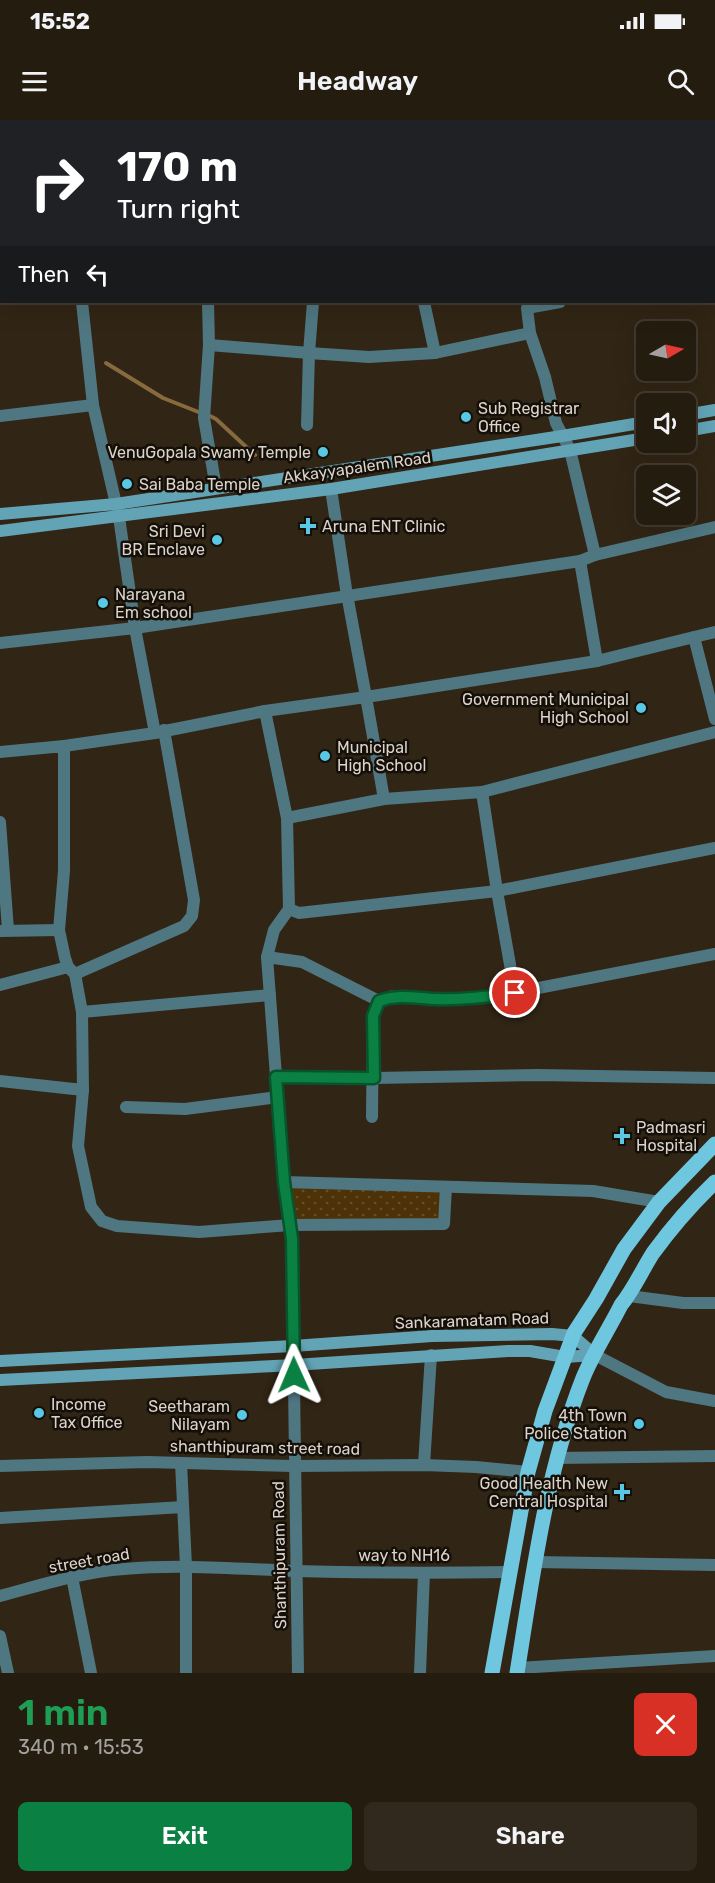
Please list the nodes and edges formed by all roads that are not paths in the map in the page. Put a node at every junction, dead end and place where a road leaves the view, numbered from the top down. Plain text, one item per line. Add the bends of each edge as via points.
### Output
1 (82, 303) edge
2 (208, 303) edge
3 (314, 303) edge
4 (424, 303) edge
5 (549, 303) edge
6 (526, 305) edge
7 (530, 333) junction
8 (209, 345) junction
9 (309, 353) junction
10 (435, 353) junction
11 (93, 405) junction
12 (715, 410) edge
13 (696, 413) edge
14 (0, 416) edge
15 (636, 424) edge
16 (307, 425) dead end
17 (715, 426) edge
18 (696, 429) edge
19 (562, 436) junction
20 (636, 440) edge
21 (570, 450) junction
22 (216, 488) junction
23 (331, 489) junction
24 (116, 504) junction
25 (0, 514) edge
26 (119, 517) junction
27 (715, 527) edge
28 (0, 531) edge
29 (595, 555) junction
30 (580, 561) junction
31 (348, 597) junction
32 (135, 628) junction
33 (715, 632) edge
34 (694, 637) junction
35 (0, 643) edge
36 (597, 661) junction
37 (366, 697) junction
38 (265, 711) junction
39 (715, 719) edge
40 (160, 732) junction
41 (715, 732) edge
42 (64, 746) junction
43 (0, 752) edge
44 (483, 792) junction
45 (384, 799) junction
46 (287, 818) junction
47 (0, 822) edge
48 (715, 848) edge
49 (497, 891) junction
50 (289, 909) junction
51 (59, 930) junction
52 (4, 931) edge
53 (715, 954) edge
54 (267, 957) junction
55 (72, 970) junction
56 (0, 985) edge
57 (515, 993) junction
58 (270, 995) junction
59 (379, 1001) junction
60 (82, 1012) junction
61 (276, 1077) junction
62 (374, 1078) junction
63 (715, 1078) edge
64 (0, 1081) edge
65 (83, 1090) junction
66 (278, 1096) junction
67 (126, 1107) dead end
68 (372, 1117) dead end
69 (715, 1144) edge
70 (284, 1182) junction
71 (715, 1182) edge
72 (446, 1187) junction
73 (659, 1202) junction
74 (290, 1225) junction
75 (629, 1296) junction
76 (715, 1303) edge
77 (573, 1336) junction
78 (294, 1346) junction
79 (431, 1355) junction
80 (595, 1355) junction
81 (565, 1357) junction
82 (0, 1361) edge
83 (294, 1365) junction
84 (0, 1380) edge
85 (715, 1401) edge
86 (715, 1456) edge
87 (556, 1458) junction
88 (181, 1463) junction
89 (424, 1465) junction
90 (0, 1466) edge
91 (293, 1466) junction
92 (528, 1472) junction
93 (183, 1507) junction
94 (0, 1518) edge
95 (536, 1562) junction
96 (715, 1565) edge
97 (186, 1566) junction
98 (297, 1570) junction
99 (511, 1572) junction
100 (424, 1573) junction
101 (72, 1577) junction
102 (0, 1596) edge
103 (0, 1636) edge
104 (715, 1656) edge
105 (518, 1670) edge
106 (8, 1673) edge
107 (91, 1673) edge
108 (186, 1673) edge
109 (297, 1673) edge
110 (420, 1673) edge
111 (492, 1673) edge

1 - 11 street
2 - 8 street
3 - 9 street
4 - 10 street
5 - 6 street
6 - 7 street
7 - 10 street
7 - 19 street
8 - 9 street
8 - 22 street via 204,413
9 - 10 street via 369,357
9 - 16 street
11 - 14 street
11 - 24 street
12 - 13 main road
15 - 19 main road
17 - 18 main road
19 - 21 street
19 - 22 main road
20 - 21 main road, Akkayyapalem Road
21 - 23 main road, Akkayyapalem Road
21 - 29 street
22 - 24 main road
23 - 26 main road, Akkayyapalem Road
23 - 31 street
24 - 25 main road
24 - 26 street
26 - 28 main road, Akkayyapalem Road
26 - 32 street
27 - 29 street
29 - 30 street
30 - 31 street
30 - 36 street
31 - 32 street
31 - 37 street
32 - 35 street
32 - 40 street
33 - 34 street
34 - 36 street
34 - 39 street
36 - 37 street
37 - 38 street
37 - 45 street
38 - 40 street
38 - 46 street
40 - 42 street
40 - 55 street via 194,900 192,916 184,926
41 - 44 street
42 - 43 street
42 - 51 street via 64,871
44 - 45 street
44 - 49 street
45 - 46 street
46 - 50 street
47 - 52 street
48 - 49 street
49 - 50 street via 299,914
49 - 57 street
50 - 54 street via 274,930
51 - 52 street
51 - 55 street
53 - 57 street
54 - 58 street, Shanthipuram Road
54 - 59 street via 302,962
55 - 56 street
55 - 60 street
57 - 59 street via 486,998 393,996
58 - 60 street
58 - 61 street, Shanthipuram Road
59 - 62 street via 373,1016
60 - 65 street
61 - 62 street
61 - 66 street, Shanthipuram Road
62 - 63 street via 538,1075
62 - 68 street
64 - 65 street
65 - 74 street via 78,1146 91,1208 102,1221 117,1226 199,1232
66 - 67 street via 186,1109
66 - 70 street, Shanthipuram Road
69 - 73 main road
70 - 72 street
70 - 74 street, Shanthipuram Road
71 - 75 main road via 687,1209 653,1254
72 - 73 street via 593,1191
72 - 74 street via 444,1224
73 - 77 main road via 624,1249
74 - 78 street, Shanthipuram Road
75 - 76 street
75 - 80 main road
77 - 78 main road, Sankaramatam Road via 432,1336
77 - 80 main road
77 - 81 main road
78 - 82 main road, Sankaramatam Road
78 - 83 street, Shanthipuram Road
79 - 81 main road, Sankaramatam Road via 530,1351
79 - 83 main road, Sankaramatam Road
79 - 89 street
80 - 81 main road, Sankaramatam Road
80 - 85 street via 666,1392
80 - 87 main road
81 - 92 main road
83 - 84 main road, Sankaramatam Road
83 - 91 street, Shanthipuram Road
86 - 87 street
87 - 95 main road
88 - 90 street, shanthipuram street road
88 - 91 street, shanthipuram street road
88 - 93 street
89 - 91 street, shanthipuram street road
89 - 92 street, shanthipuram street road
91 - 98 street, Shanthipuram Road
92 - 99 main road
93 - 94 street
93 - 97 street
95 - 96 street
95 - 105 main road
97 - 98 street, street road
97 - 101 street, street road via 122,1569
97 - 108 street
98 - 100 street, way to NH16
98 - 109 street, Shanthipuram Road
99 - 100 street, way to NH16
99 - 111 main road
100 - 110 street
101 - 102 street, street road
101 - 107 street
103 - 106 street
104 - 105 street

